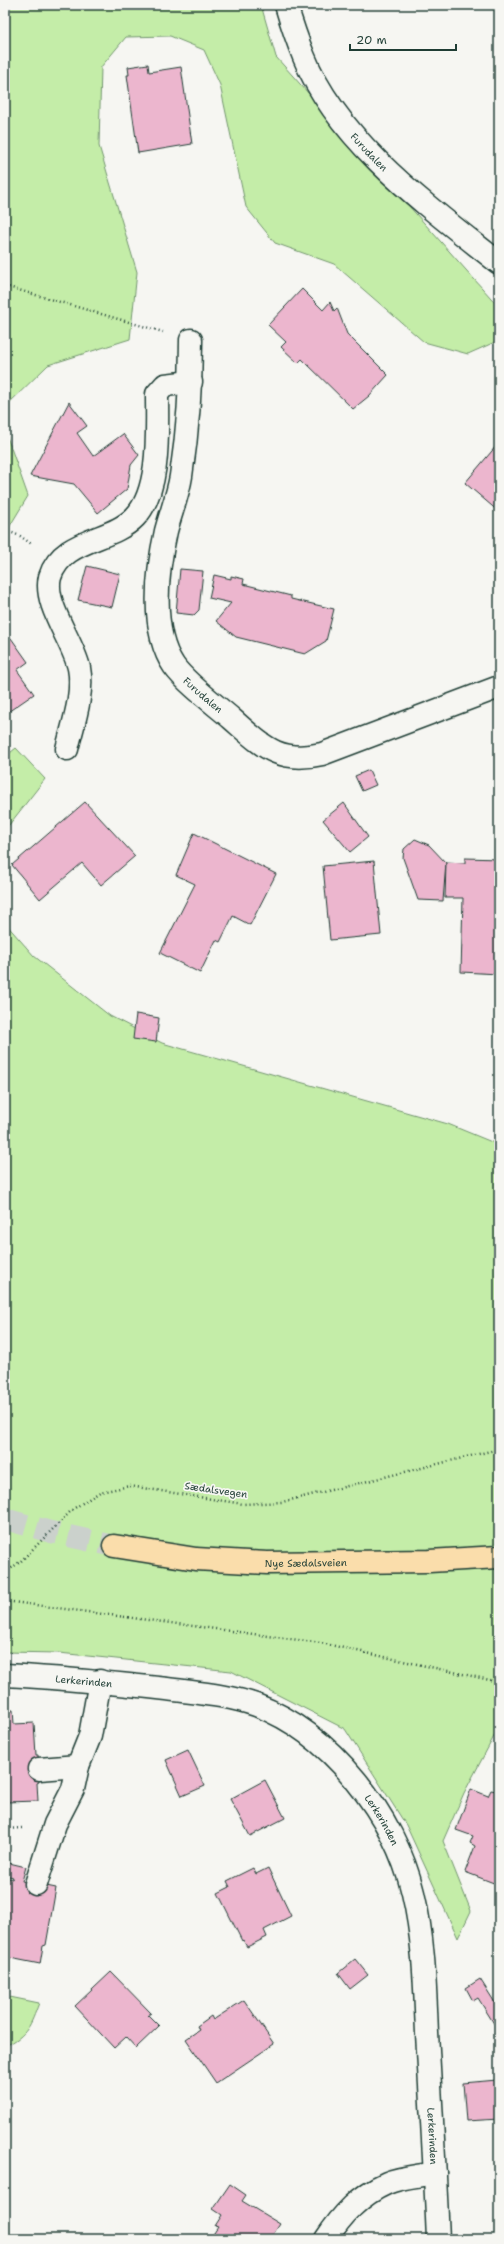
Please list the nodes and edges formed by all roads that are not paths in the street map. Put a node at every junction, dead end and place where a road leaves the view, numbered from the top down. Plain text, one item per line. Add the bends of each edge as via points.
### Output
1 (286, 5) edge
2 (499, 263) edge
3 (190, 340) road end
4 (191, 382) junction
5 (499, 687) edge
6 (67, 749) dead end
7 (114, 1546) tunnel mouth
8 (499, 1557) edge
9 (5, 1675) edge
10 (100, 1681) junction
11 (78, 1766) junction
12 (39, 1770) dead end
13 (36, 1884) dead end
14 (435, 2173) junction
15 (326, 2239) edge
16 (438, 2239) edge

1 - 2 street, Furudalen via 304,58 324,95 354,136 385,169
3 - 4 street, Furudalen
4 - 5 street, Furudalen via 180,488 166,532 158,590 157,618 164,646 179,671 273,753 294,757 322,754
4 - 6 street via 165,384 157,394 155,468 147,494 135,517 123,527 80,544 58,563 50,577 52,603 80,670 76,713
7 - 8 main road, Nye Sædalsveien via 196,1559 267,1563 429,1561
9 - 10 street, Lerkerinden
10 - 11 street via 90,1736
10 - 14 street, Lerkerinden via 218,1696 256,1705 288,1721 327,1749 362,1787 396,1844 413,1891 422,1942
11 - 12 street
11 - 13 street via 74,1789 55,1824
14 - 15 street via 388,2183 362,2197 339,2220
14 - 16 street, Lerkerinden

